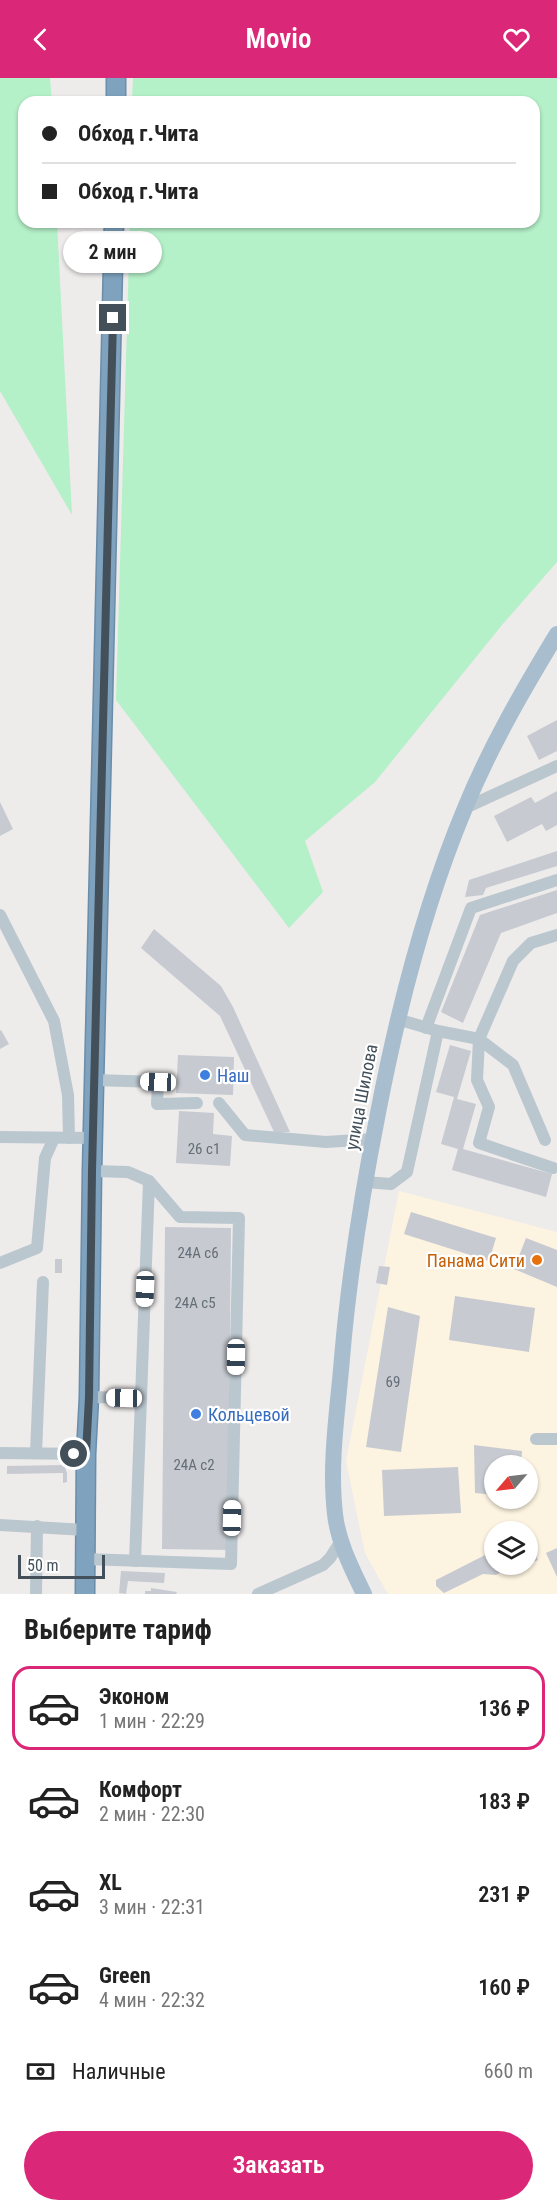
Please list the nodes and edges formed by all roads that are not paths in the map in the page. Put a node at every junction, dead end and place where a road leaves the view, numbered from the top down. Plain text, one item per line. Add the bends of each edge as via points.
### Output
1 (116, 78) edge
2 (116, 96) edge
3 (114, 228) edge
4 (557, 634) edge
5 (557, 766) edge
6 (465, 808) junction
7 (557, 880) edge
8 (0, 915) edge
9 (557, 935) edge
10 (398, 1019) junction
11 (432, 1029) junction
12 (479, 1039) junction
13 (94, 1080) junction
14 (219, 1103) dead end
15 (197, 1104) dead end
16 (0, 1137) edge
17 (54, 1138) junction
18 (69, 1138) junction
19 (93, 1138) junction
20 (373, 1139) junction
21 (545, 1140) dead end
22 (553, 1168) dead end
23 (92, 1171) junction
24 (149, 1181) junction
25 (364, 1182) junction
26 (0, 1263) edge
27 (43, 1282) dead end
28 (89, 1397) junction
29 (141, 1398) junction
30 (536, 1439) dead end
31 (557, 1439) edge
32 (0, 1453) edge
33 (36, 1453) junction
34 (86, 1454) junction
35 (0, 1525) edge
36 (37, 1526) junction
37 (85, 1530) junction
38 (341, 1541) junction
39 (85, 1559) junction
40 (135, 1561) junction
41 (36, 1594) edge
42 (85, 1594) edge
43 (258, 1594) edge
44 (364, 1594) edge

1 - 2 highway
3 - 13 highway
4 - 6 main road, улица Шилова via 520,694
5 - 6 street
6 - 10 main road, улица Шилова via 417,941
7 - 11 street via 471,908
8 - 18 street via 54,1021 68,1095
9 - 12 street via 531,943 513,961
10 - 11 street
10 - 20 main road, улица Шилова
11 - 12 street
11 - 25 street via 407,1172 391,1184
12 - 21 street via 513,1065
12 - 22 street via 477,1080 489,1107 479,1143
13 - 15 street via 158,1082 157,1104
13 - 19 highway
14 - 20 street via 246,1135 326,1142
16 - 17 street
17 - 18 street
17 - 26 street via 45,1158 37,1248
18 - 19 street
19 - 23 highway
20 - 25 main road, улица Шилова
23 - 24 street via 128,1172
23 - 28 highway
24 - 29 street
24 - 40 street via 180,1217 239,1218 231,1564
25 - 38 main road, улица Шилова via 346,1308 334,1443 335,1514
27 - 33 street
28 - 29 street
28 - 34 highway
29 - 40 street
30 - 31 street
32 - 33 street
33 - 34 street
34 - 37 highway
35 - 36 street
36 - 37 street
36 - 41 street
37 - 39 highway
38 - 43 street via 323,1564
38 - 44 main road, улица Шилова
39 - 40 street
39 - 42 highway

